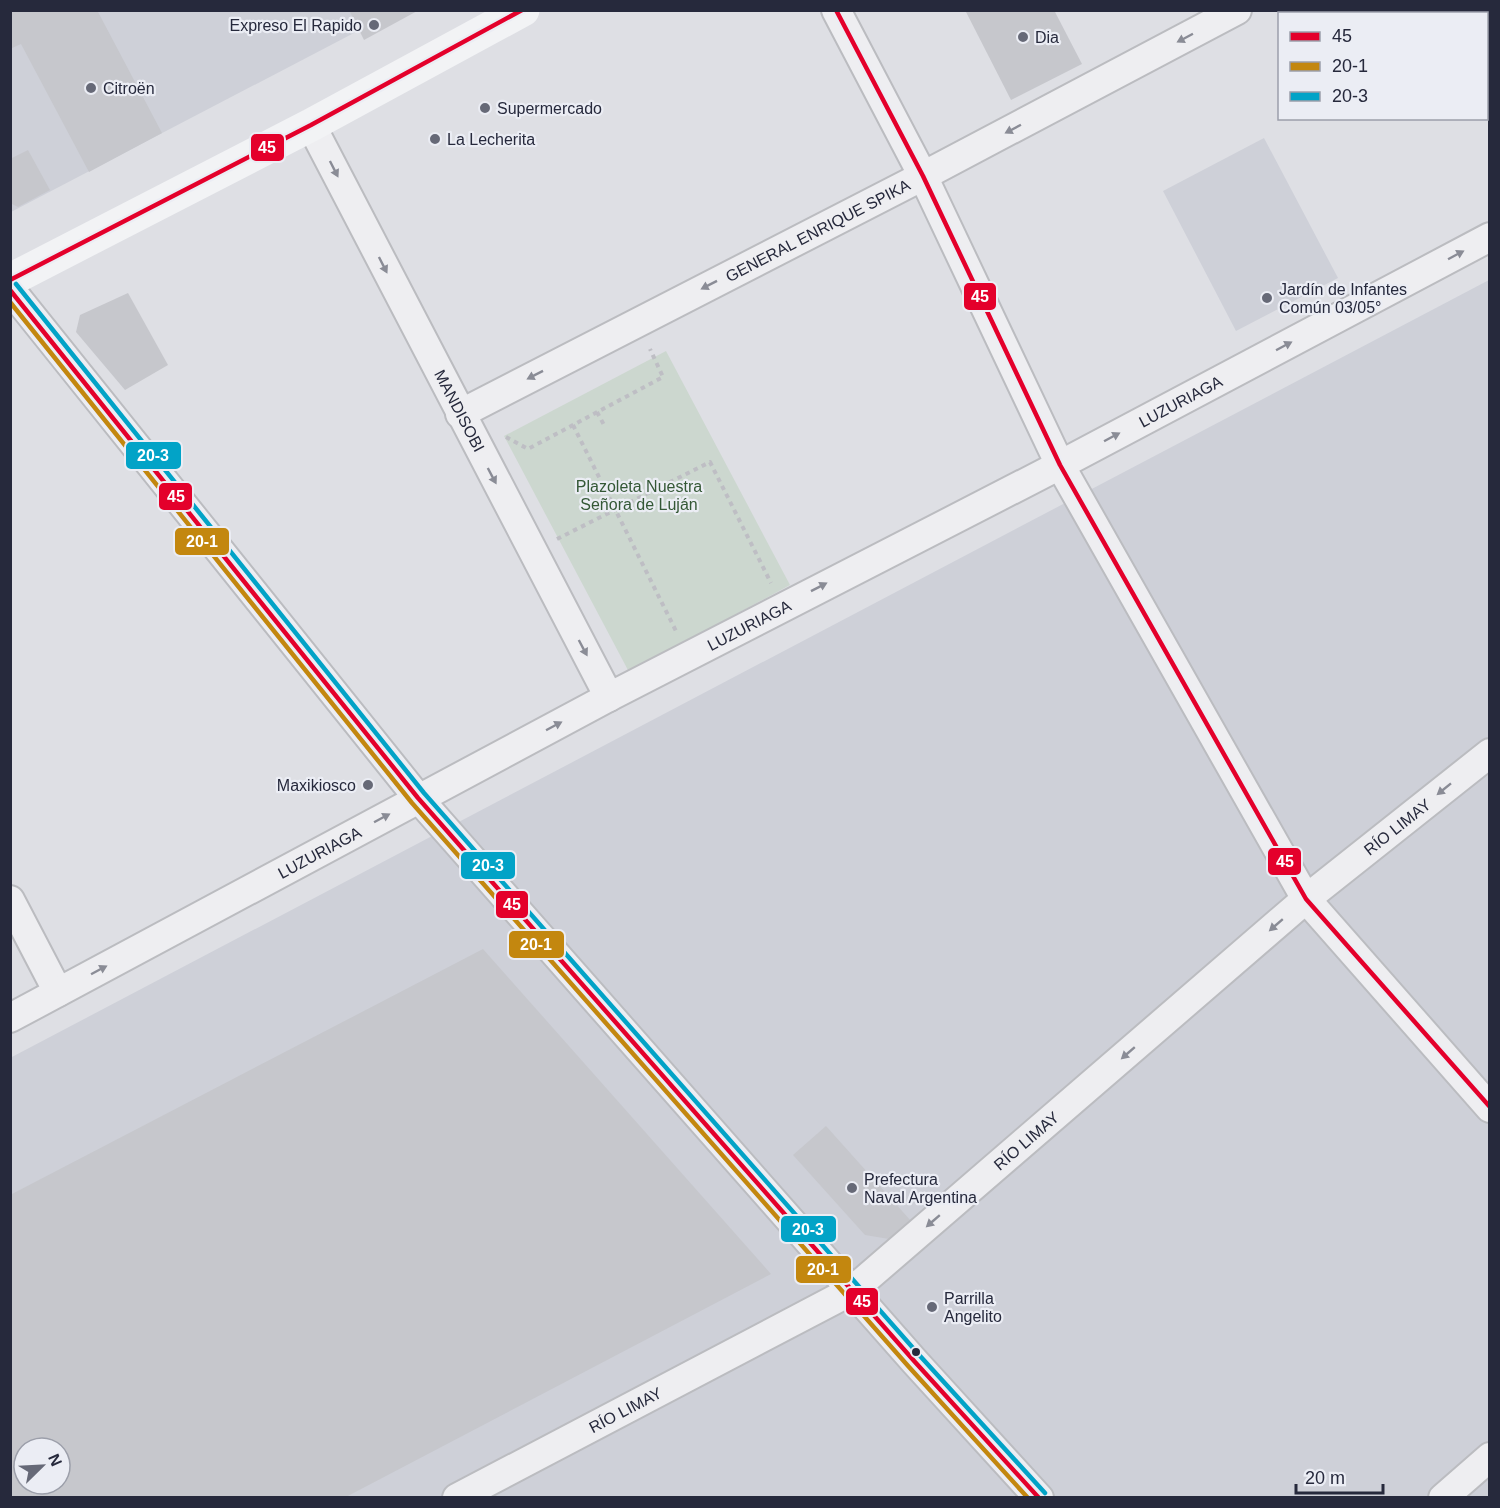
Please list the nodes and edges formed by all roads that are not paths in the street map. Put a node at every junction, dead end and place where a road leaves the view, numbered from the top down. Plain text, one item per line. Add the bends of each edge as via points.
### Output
1 (522, 10) edge
2 (836, 10) edge
3 (1223, 14) edge
4 (311, 124) junction
5 (923, 176) junction
6 (1490, 237) edge
7 (10, 280) edge
8 (10, 289) edge
9 (460, 414) junction
10 (1060, 465) junction
11 (609, 697) junction
12 (1490, 753) edge
13 (418, 798) junction
14 (1306, 899) junction
15 (10, 900) edge
16 (58, 992) junction
17 (10, 1018) edge
18 (1490, 1108) edge
19 (853, 1290) junction
20 (1490, 1457) edge
21 (457, 1497) edge
22 (1039, 1497) edge
23 (1443, 1497) edge

1 - 4 main road
2 - 5 street
3 -> 5 street, GENERAL ENRIQUE SPIKA
4 - 7 main road
4 -> 9 street, MANDISOBI
5 -> 9 street, GENERAL ENRIQUE SPIKA
5 - 10 street
10 -> 6 street, LUZURIAGA
8 - 13 street
9 -> 11 street, MANDISOBI
11 -> 10 street, LUZURIAGA
10 - 14 street
13 -> 11 street, LUZURIAGA
12 -> 14 street, RÍO LIMAY
16 -> 13 street, LUZURIAGA
13 - 19 street
14 - 18 street
14 -> 19 street, RÍO LIMAY
15 - 16 street
16 - 17 street, LUZURIAGA
19 - 21 street, RÍO LIMAY
19 - 22 street
20 - 23 street

